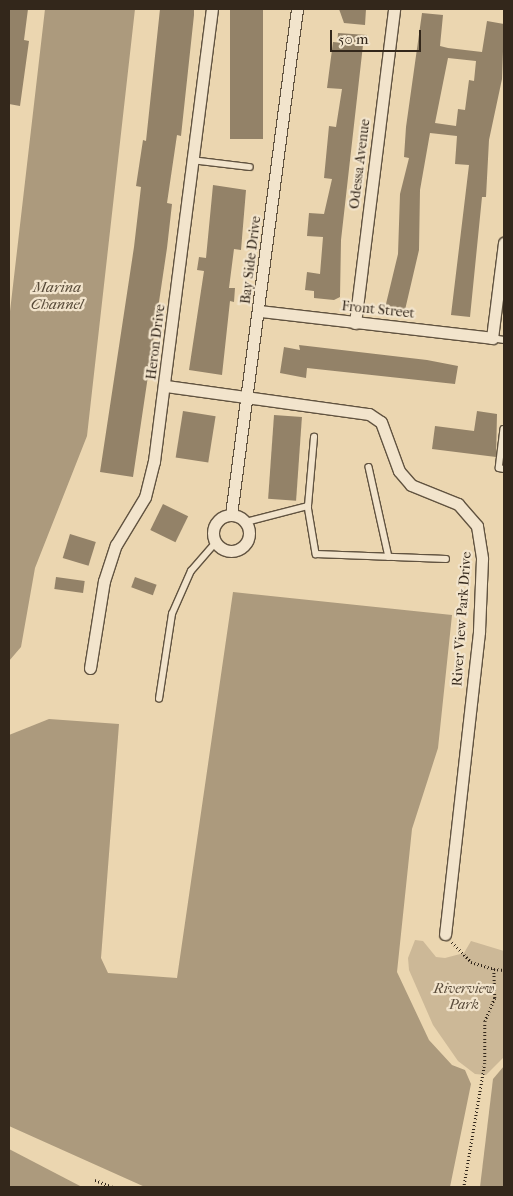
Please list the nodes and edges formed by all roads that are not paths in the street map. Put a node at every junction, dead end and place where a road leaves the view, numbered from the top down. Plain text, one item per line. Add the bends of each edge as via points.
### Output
1 (212, 9) edge
2 (297, 9) edge
3 (394, 9) edge
4 (192, 160) junction
5 (250, 167) dead end
6 (504, 243) edge
7 (260, 311) junction
8 (355, 323) junction
9 (498, 339) edge
10 (166, 386) junction
11 (249, 395) junction
12 (504, 429) edge
13 (314, 436) dead end
14 (369, 467) dead end
15 (504, 469) edge
16 (308, 506) junction
17 (232, 515) junction
18 (246, 522) junction
19 (215, 543) junction
20 (389, 557) junction
21 (446, 559) dead end
22 (90, 668) dead end
23 (158, 699) dead end
24 (445, 934) road end

1 - 4 street, Heron Drive
2 - 7 street, Bay Side Drive
3 - 8 street, Odessa Avenue
4 - 5 lane
4 - 10 street, Heron Drive
6 - 9 street
7 - 8 street, Front Street
7 - 11 street, Bay Side Drive
8 - 9 street, Front Street
10 - 11 street, River View Park Drive
10 - 22 street, Heron Drive via 145,497 116,545 104,581
11 - 17 street, Bay Side Drive
11 - 24 street, River View Park Drive via 369,414 381,422 399,471 411,485 458,504 477,526 482,559 479,632
12 - 15 lane via 499,468
13 - 16 lane
14 - 20 lane
16 - 18 lane
16 - 20 lane via 316,554
17 - 18 street
17 - 19 street via 215,524
18 - 19 street via 249,538 239,550 226,551
19 - 23 lane via 183,585 172,614
20 - 21 lane

